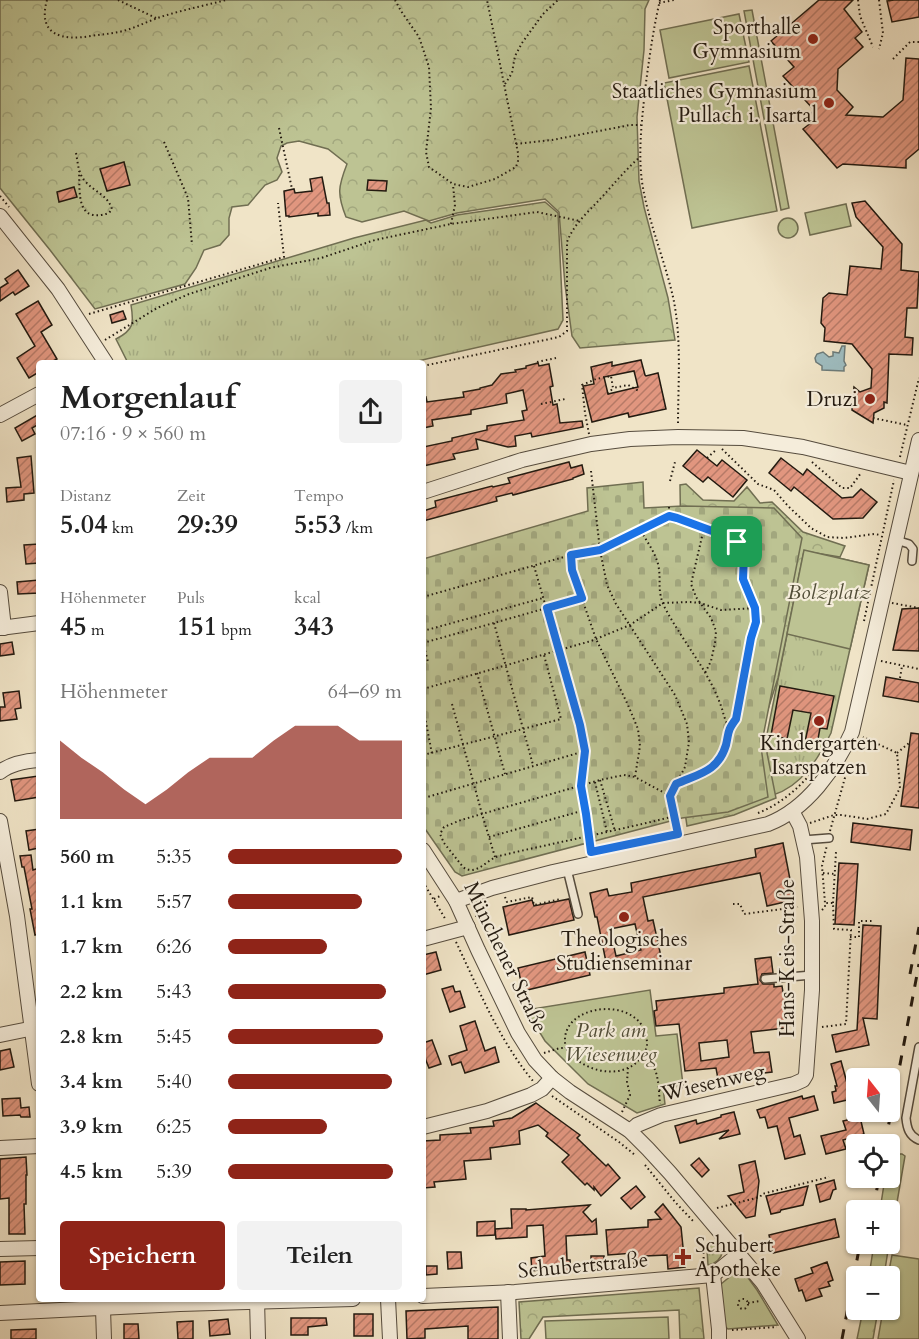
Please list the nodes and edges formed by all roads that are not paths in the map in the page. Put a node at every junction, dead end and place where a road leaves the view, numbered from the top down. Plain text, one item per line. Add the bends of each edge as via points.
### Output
1 (0, 216) edge
2 (101, 360) edge
3 (36, 396) edge
4 (0, 415) edge
5 (919, 440) edge
6 (911, 473) junction
7 (426, 491) edge
8 (896, 540) junction
9 (912, 561) dead end
10 (0, 592) edge
11 (36, 623) edge
12 (2, 628) edge
13 (36, 760) edge
14 (0, 772) edge
15 (792, 811) junction
16 (0, 821) edge
17 (829, 838) road end
18 (803, 840) junction
19 (426, 854) edge
20 (567, 869) junction
21 (453, 895) junction
22 (578, 914) dead end
23 (468, 927) junction
24 (426, 938) edge
25 (812, 975) junction
26 (765, 979) dead end
27 (35, 1028) edge
28 (0, 1035) edge
29 (919, 1047) edge
30 (806, 1075) joint
31 (552, 1078) junction
32 (426, 1126) edge
33 (630, 1131) junction
34 (919, 1140) edge
35 (36, 1146) edge
36 (0, 1148) edge
37 (36, 1248) edge
38 (0, 1249) edge
39 (739, 1254) junction
40 (709, 1275) junction
41 (508, 1292) junction
42 (426, 1296) edge
43 (238, 1302) edge
44 (257, 1302) edge
45 (388, 1302) edge
46 (44, 1305) edge
47 (103, 1309) junction
48 (0, 1313) edge
49 (719, 1334) edge
50 (104, 1339) edge
51 (258, 1339) edge
52 (390, 1339) edge
53 (510, 1339) edge
54 (798, 1339) edge

1 - 2 street via 58,289
3 - 4 street
5 - 6 street
6 - 7 street via 803,447 743,438 678,436 591,444 522,460
6 - 8 street
8 - 9 lane via 913,549
8 - 15 street via 852,732 830,772
10 - 12 street
11 - 12 street
13 - 14 street
15 - 18 street, Hans-Keis-Straße via 801,826
15 - 20 street via 768,824
16 - 27 street
17 - 18 lane
18 - 25 street, Hans-Keis-Straße via 818,904 812,921
19 - 21 street, Münchener Straße
20 - 21 street
20 - 22 lane
21 - 23 street, Münchener Straße
23 - 24 street
23 - 31 street, Münchener Straße via 518,1033
25 - 26 lane
25 - 30 street, Hans-Keis-Straße
27 - 28 street
29 - 34 lane via 906,1119 911,1135
30 - 33 street, Wiesenweg via 795,1084 661,1115
31 - 32 street via 531,1095 488,1111
31 - 33 street, Münchener Straße
33 - 39 street, Münchener Straße
35 - 36 street
37 - 38 street
39 - 40 street
39 - 54 street, Münchener Straße
40 - 41 street, Schubertstraße
40 - 49 street
41 - 42 street, Schubertstraße
41 - 53 street
43 - 47 street
44 - 51 street
45 - 52 street
46 - 47 street
46 - 48 street
47 - 50 street

